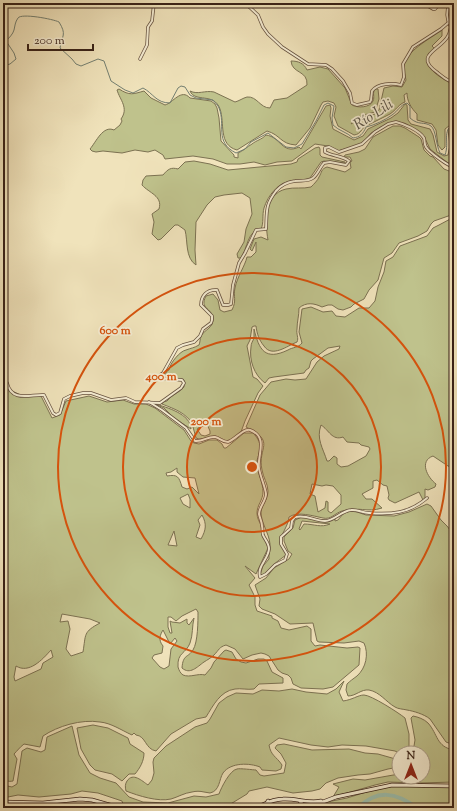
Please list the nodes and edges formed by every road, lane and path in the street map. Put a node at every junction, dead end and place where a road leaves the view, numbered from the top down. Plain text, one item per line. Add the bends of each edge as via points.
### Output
1 (6, 3) edge
2 (154, 3) edge
3 (245, 3) edge
4 (423, 3) edge
5 (440, 3) edge
6 (450, 3) edge
7 (3, 6) edge
8 (448, 23) junction
9 (140, 59) dead end
10 (454, 82) edge
11 (454, 167) edge
12 (3, 384) edge
13 (149, 402) junction
14 (427, 498) dead end
15 (454, 786) edge
16 (298, 800) junction
17 (328, 800) junction
18 (268, 801) junction
19 (3, 802) edge
20 (120, 808) edge
21 (256, 808) edge
22 (281, 808) edge
23 (300, 808) edge
24 (307, 808) edge

1 - 7 street
2 - 9 street via 147,45
3 - 8 street via 258,15 268,34 282,47 308,64 326,65 332,69 343,81 352,103 358,105 370,102 372,91 378,86 401,85 404,77 403,64 412,47
4 - 5 street via 435,9
6 - 8 street via 447,10
8 - 10 street via 451,26 448,36 428,55 428,61 433,70
11 - 13 street via 448,166 429,150 424,138 418,133 400,123 393,123 380,129 362,144 339,152 329,147 325,148 325,152 348,159 348,163 343,165 327,162 312,179 290,182 278,188 269,199 266,229 255,232 239,262 231,304 223,305 217,290 206,293 200,305 212,316 211,323 194,342 177,348 159,377 182,380 183,386 163,402
12 - 13 street via 7,384 12,393 23,396 44,395 56,415 60,413 64,399 83,393 111,400 126,398 135,402
13 - 14 street via 186,428 195,441 201,442 214,437 228,442 243,430 252,431 259,439 262,448 258,467 266,497 259,514 269,548 259,570 260,577 285,560 287,554 282,537 291,528 295,517 305,516 327,521 349,510 368,514 397,513 412,509
15 - 17 street via 392,784
16 - 17 street via 313,803
16 - 18 street
16 - 23 street via 302,804
17 - 24 street
18 - 21 street
18 - 22 street via 270,807
19 - 20 street via 43,804 92,800

